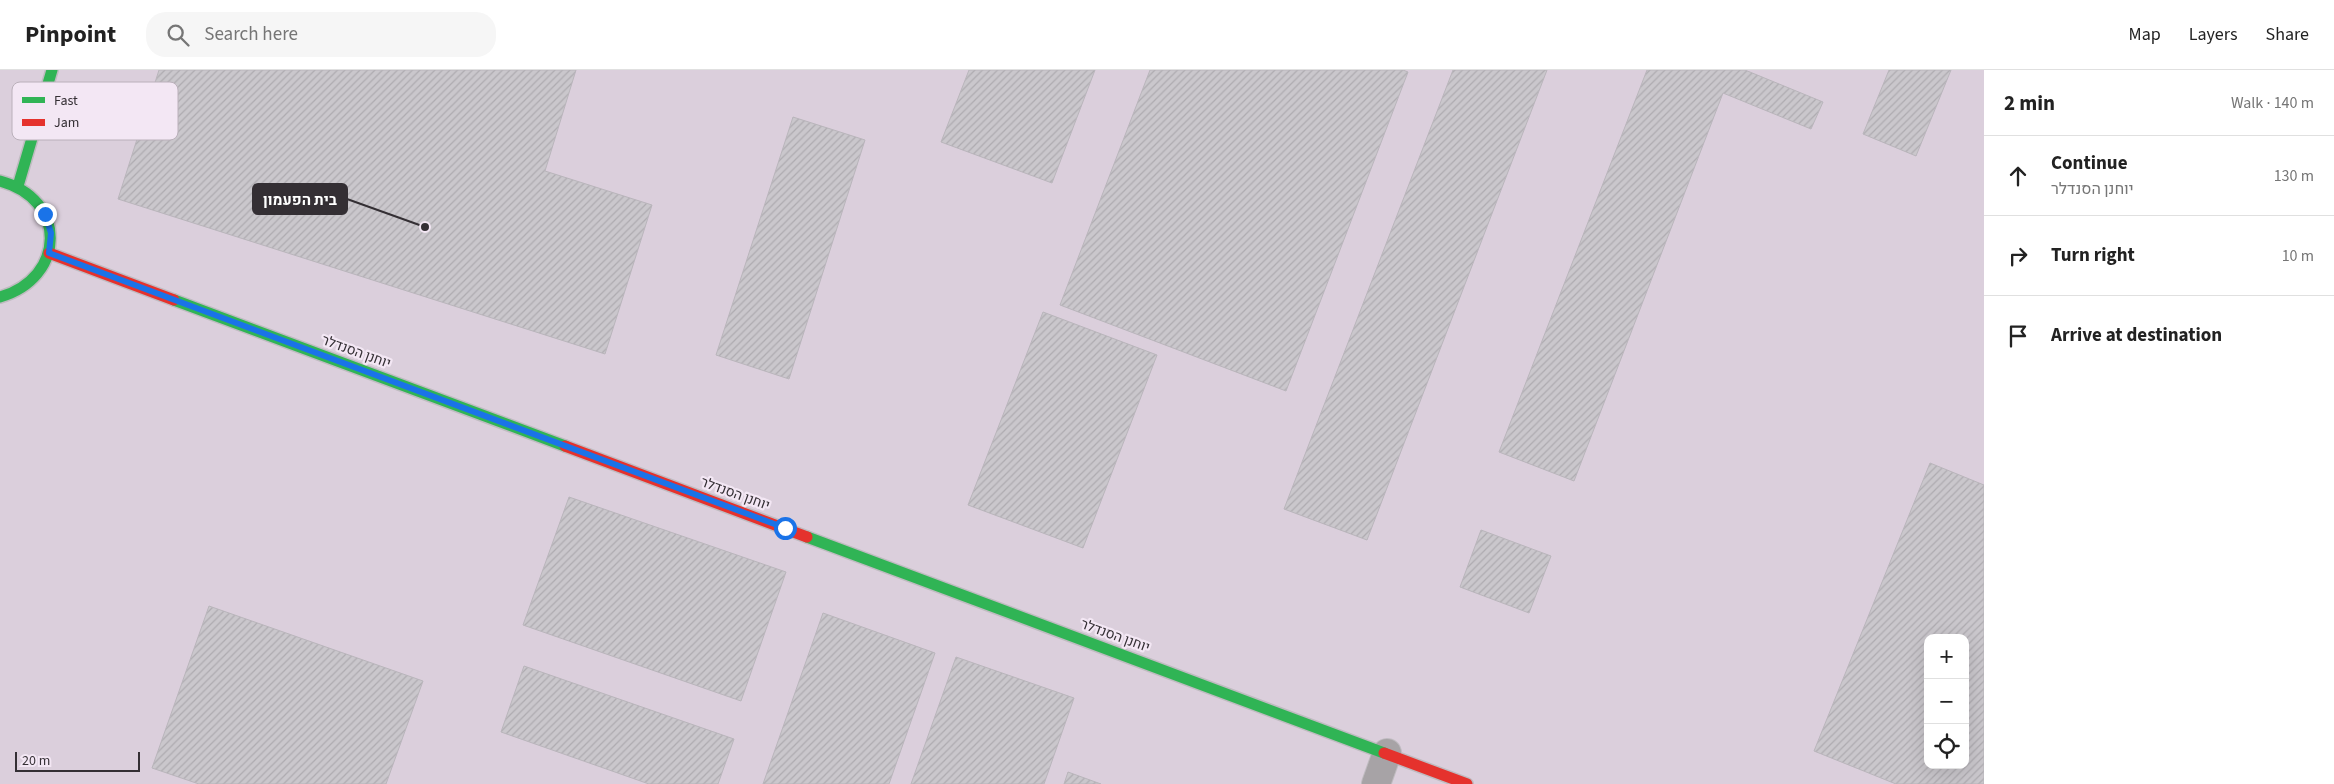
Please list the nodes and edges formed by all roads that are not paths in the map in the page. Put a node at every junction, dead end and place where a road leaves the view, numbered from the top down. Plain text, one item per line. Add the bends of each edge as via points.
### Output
1 (52, 70) edge
2 (48, 82) edge
3 (31, 140) edge
4 (0, 180) edge
5 (18, 186) junction
6 (49, 253) junction
7 (0, 298) edge
8 (1387, 753) junction
9 (1376, 784) edge
10 (1467, 784) edge

1 - 2 street
3 - 5 street
4 - 5 street
5 - 6 street via 34,198 45,214 51,233
6 - 7 street via 41,272 27,287
6 - 8 street, יוחנן הסנדלר
8 - 9 street
8 - 10 street, יוחנן הסנדלר

